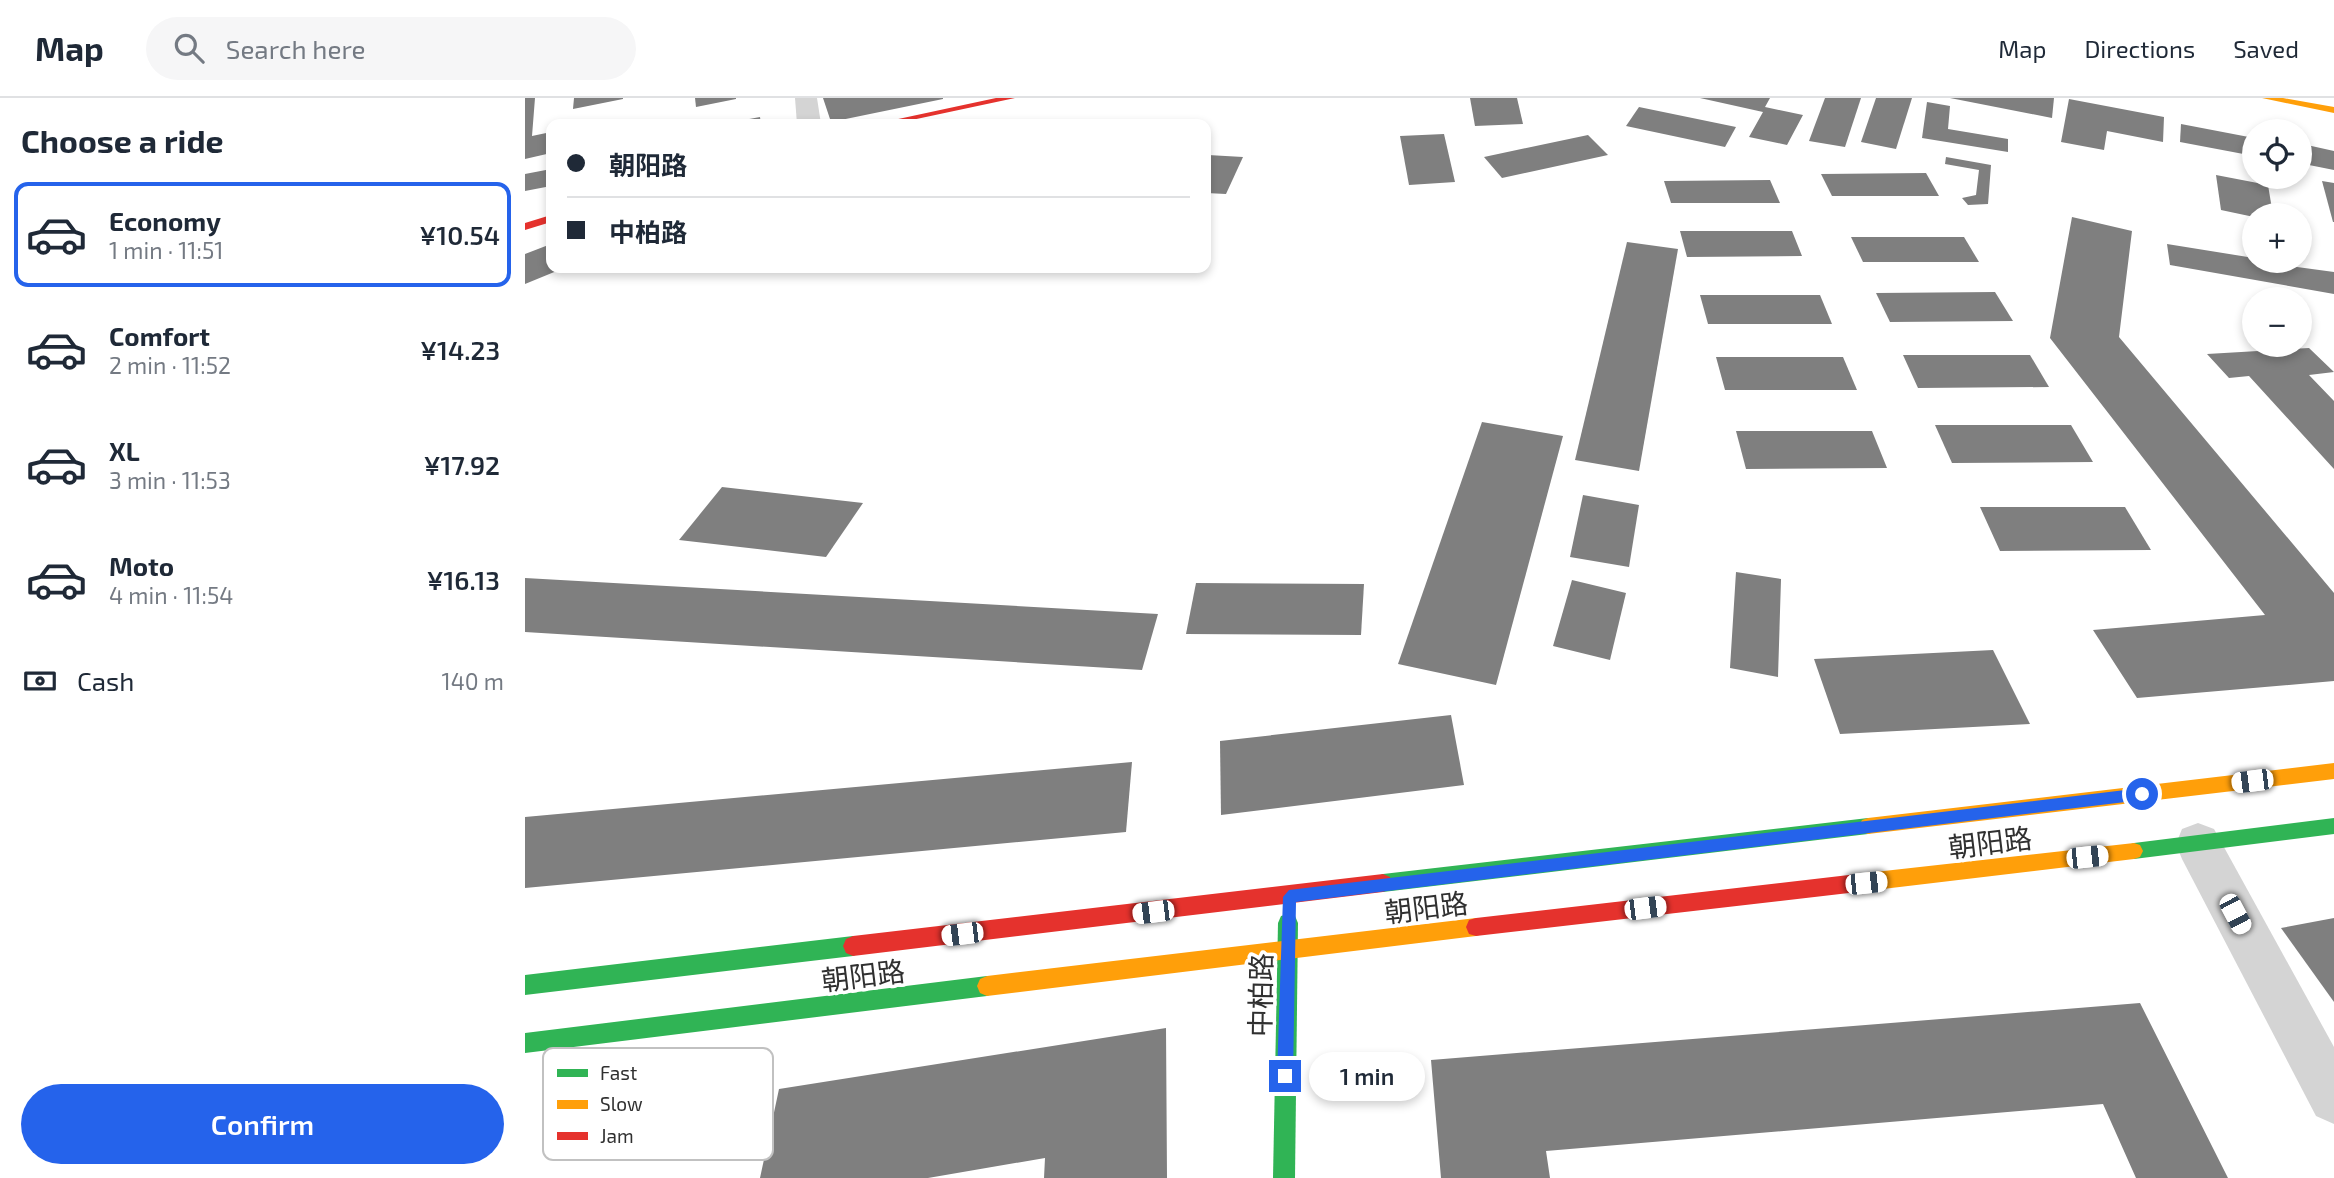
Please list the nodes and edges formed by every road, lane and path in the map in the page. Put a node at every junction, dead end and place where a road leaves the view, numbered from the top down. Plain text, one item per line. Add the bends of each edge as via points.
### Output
1 (806, 98) edge
2 (1010, 98) edge
3 (2267, 98) edge
4 (2334, 110) edge
5 (808, 119) edge
6 (905, 119) edge
7 (546, 220) edge
8 (525, 227) edge
9 (2334, 771) edge
10 (2334, 826) edge
11 (2198, 844) junction
12 (1289, 897) junction
13 (1286, 949) junction
14 (525, 985) edge
15 (525, 1042) edge
16 (2334, 1098) edge
17 (1284, 1178) edge

1 - 5 street
2 - 6 main road
3 - 4 main road
7 - 8 main road
9 - 12 main road, 朝阳路
10 - 11 main road, 朝阳路
11 - 13 main road, 朝阳路
11 - 16 street
12 - 13 main road, 中柏路
12 - 14 main road, 朝阳路
13 - 15 main road, 朝阳路
13 - 17 main road, 中柏路

